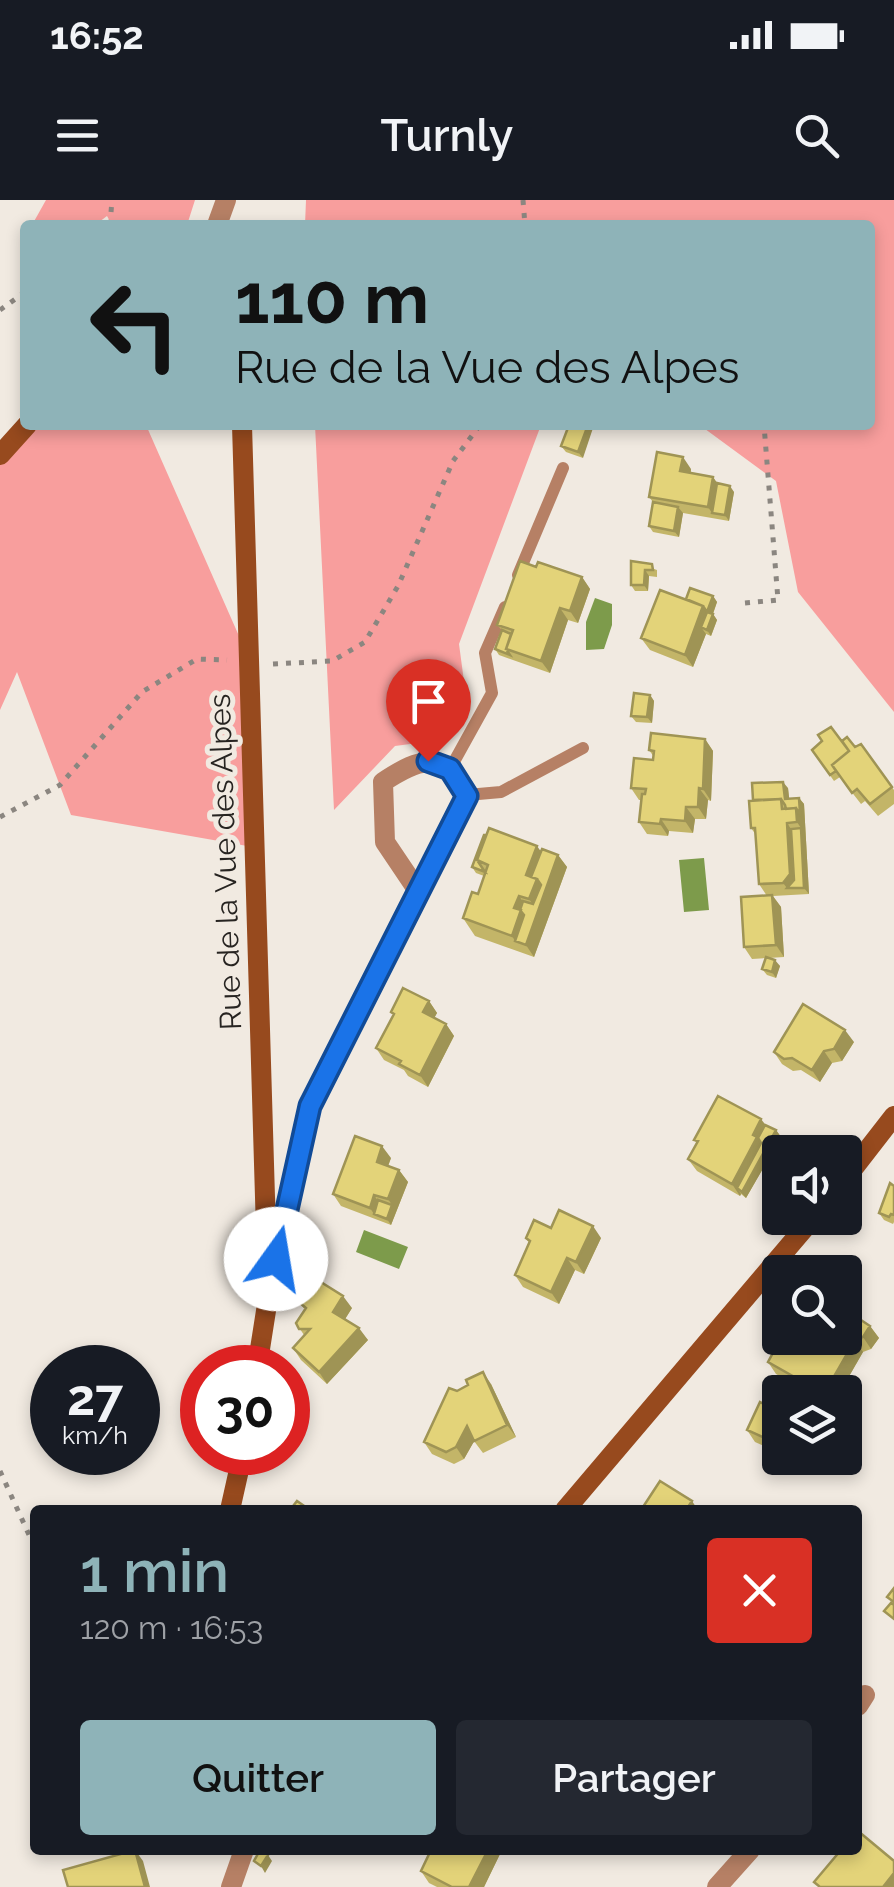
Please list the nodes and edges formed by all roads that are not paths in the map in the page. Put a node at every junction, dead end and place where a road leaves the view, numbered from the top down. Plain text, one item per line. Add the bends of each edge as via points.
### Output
1 (22, 430) edge
2 (242, 430) edge
3 (0, 455) edge
4 (562, 468) dead end
5 (584, 748) dead end
6 (450, 769) junction
7 (467, 796) junction
8 (418, 891) junction
9 (894, 1116) edge
10 (862, 1157) edge
11 (799, 1235) edge
12 (268, 1298) junction
13 (260, 1345) edge
14 (238, 1475) edge
15 (231, 1505) edge
16 (569, 1505) edge
17 (242, 1855) edge
18 (745, 1855) edge
19 (231, 1887) edge
20 (716, 1887) edge

1 - 3 street
2 - 12 street, Rue de la Vue des Alpes
4 - 6 lane via 486,653 492,693
5 - 7 lane via 502,792
6 - 7 street
6 - 8 street via 428,761 383,782 385,842
7 - 8 street, Rue de la Vue des Alpes
8 - 12 street, Rue de la Vue des Alpes via 310,1106
9 - 10 street
11 - 16 street
12 - 13 street, Rue de la Vue des Alpes
14 - 15 street
17 - 19 street
18 - 20 street

